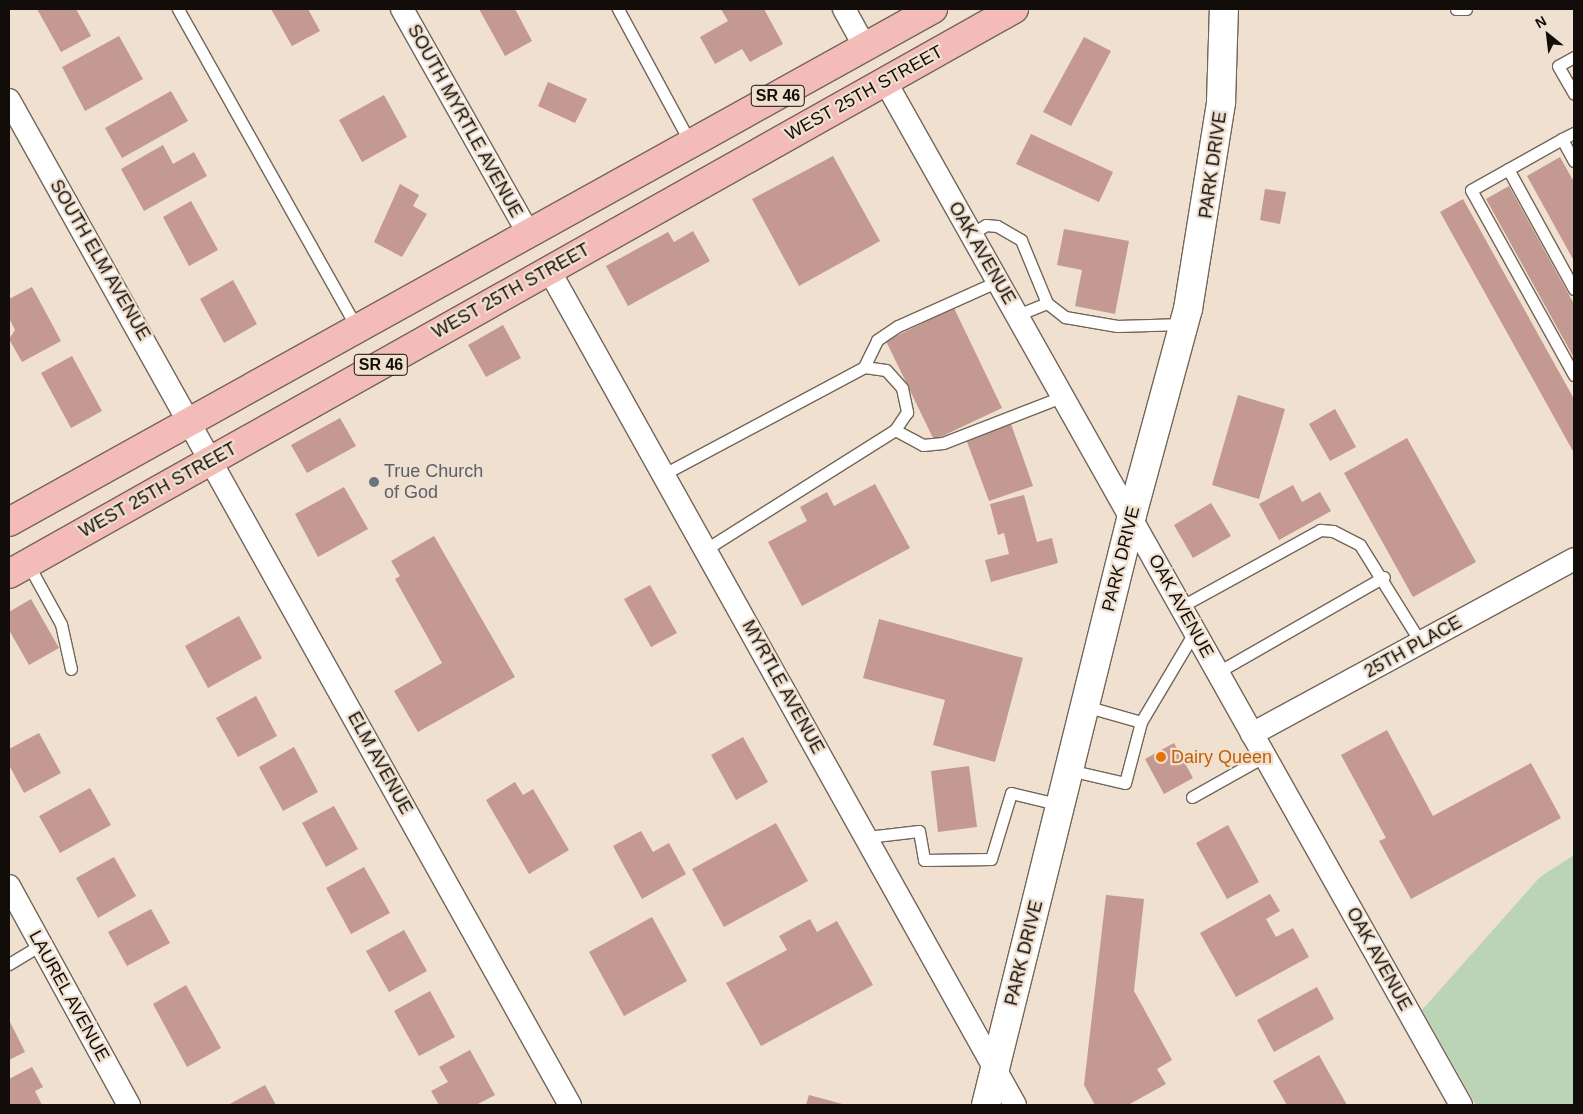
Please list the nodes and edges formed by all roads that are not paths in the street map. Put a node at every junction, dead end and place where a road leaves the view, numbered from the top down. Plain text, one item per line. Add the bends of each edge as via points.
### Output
1 (178, 9) edge
2 (402, 9) edge
3 (618, 9) edge
4 (844, 9) edge
5 (1014, 9) edge
6 (1224, 9) edge
7 (1456, 9) edge
8 (1466, 9) edge
9 (926, 11) edge
10 (865, 47) junction
11 (1574, 57) edge
12 (885, 81) junction
13 (1574, 94) edge
14 (9, 100) edge
15 (1574, 133) edge
16 (1562, 139) junction
17 (691, 144) junction
18 (1574, 161) edge
19 (1508, 169) junction
20 (529, 234) junction
21 (971, 234) junction
22 (549, 270) junction
23 (998, 281) junction
24 (1574, 289) edge
25 (1047, 303) junction
26 (1018, 315) junction
27 (1184, 324) junction
28 (357, 328) junction
29 (864, 368) junction
30 (1574, 375) edge
31 (1064, 396) junction
32 (190, 421) junction
33 (896, 430) junction
34 (212, 460) junction
35 (664, 474) junction
36 (1132, 515) junction
37 (9, 522) edge
38 (706, 549) junction
39 (1574, 559) edge
40 (18, 569) edge
41 (1384, 577) junction
42 (1182, 606) junction
43 (1195, 631) junction
44 (1421, 643) junction
45 (71, 669) dead end
46 (1218, 672) junction
47 (1085, 706) junction
48 (1140, 722) junction
49 (1252, 734) junction
50 (1265, 756) junction
51 (1069, 770) junction
52 (1192, 797) dead end
53 (1061, 805) junction
54 (867, 837) junction
55 (9, 886) edge
56 (41, 945) junction
57 (9, 964) edge
58 (995, 1070) junction
59 (129, 1105) edge
60 (570, 1105) edge
61 (986, 1105) edge
62 (1014, 1105) edge
63 (1461, 1105) edge

1 - 28 lane
2 - 20 street, SOUTH MYRTLE AVENUE
3 - 17 lane
4 - 10 street
5 - 12 main road, WEST 25TH STREET / SR 46
6 - 27 street, PARK DRIVE via 1221,102 1207,212
7 - 8 lane
9 - 10 main road, SR 46
10 - 17 main road, SR 46
11 - 13 lane via 1558,66
12 - 21 street, OAK AVENUE
12 - 22 main road, WEST 25TH STREET / SR 46
14 - 32 street, SOUTH ELM AVENUE
15 - 16 lane
16 - 18 lane
16 - 19 lane
17 - 20 main road, SR 46
17 - 22 main road via 664,184 570,236
19 - 24 lane
19 - 30 lane via 1471,190
20 - 28 main road, SR 46
21 - 23 street, OAK AVENUE
21 - 25 lane via 986,225 997,226 1020,240
22 - 34 main road, WEST 25TH STREET / SR 46
22 - 35 street, MYRTLE AVENUE
23 - 26 street, OAK AVENUE
23 - 29 lane via 898,326 877,340
25 - 26 lane
25 - 27 lane via 1065,317 1117,326
26 - 31 street, OAK AVENUE
27 - 36 street, PARK DRIVE
28 - 32 main road, SR 46
29 - 33 lane via 886,370 902,388 907,412
29 - 35 lane
31 - 33 lane via 943,443 923,445
31 - 36 street, OAK AVENUE
32 - 34 street, ELM AVENUE
32 - 37 main road, SR 46
33 - 38 lane
34 - 40 main road, WEST 25TH STREET / SR 46
34 - 60 street, ELM AVENUE
35 - 38 street, MYRTLE AVENUE
36 - 42 street, OAK AVENUE
36 - 47 street, PARK DRIVE
38 - 54 street, MYRTLE AVENUE
39 - 44 street, 25TH PLACE
40 - 45 lane via 62,624
41 - 42 lane via 1346,534 1320,530
41 - 44 lane
41 - 46 lane
42 - 43 street, OAK AVENUE
43 - 46 street, OAK AVENUE
43 - 48 lane
44 - 49 street, 25TH PLACE
46 - 49 street, OAK AVENUE
47 - 48 lane
47 - 51 street, PARK DRIVE
48 - 51 lane via 1125,783
49 - 50 street, OAK AVENUE
50 - 52 lane
50 - 63 street, OAK AVENUE
51 - 53 street, PARK DRIVE
53 - 54 lane via 1012,793 991,859 924,860 919,831
53 - 58 street, PARK DRIVE
54 - 58 street, MYRTLE AVENUE
55 - 56 street, LAUREL AVENUE
56 - 57 lane
56 - 59 street, LAUREL AVENUE
58 - 61 street, PARK DRIVE
58 - 62 street, MYRTLE AVENUE

